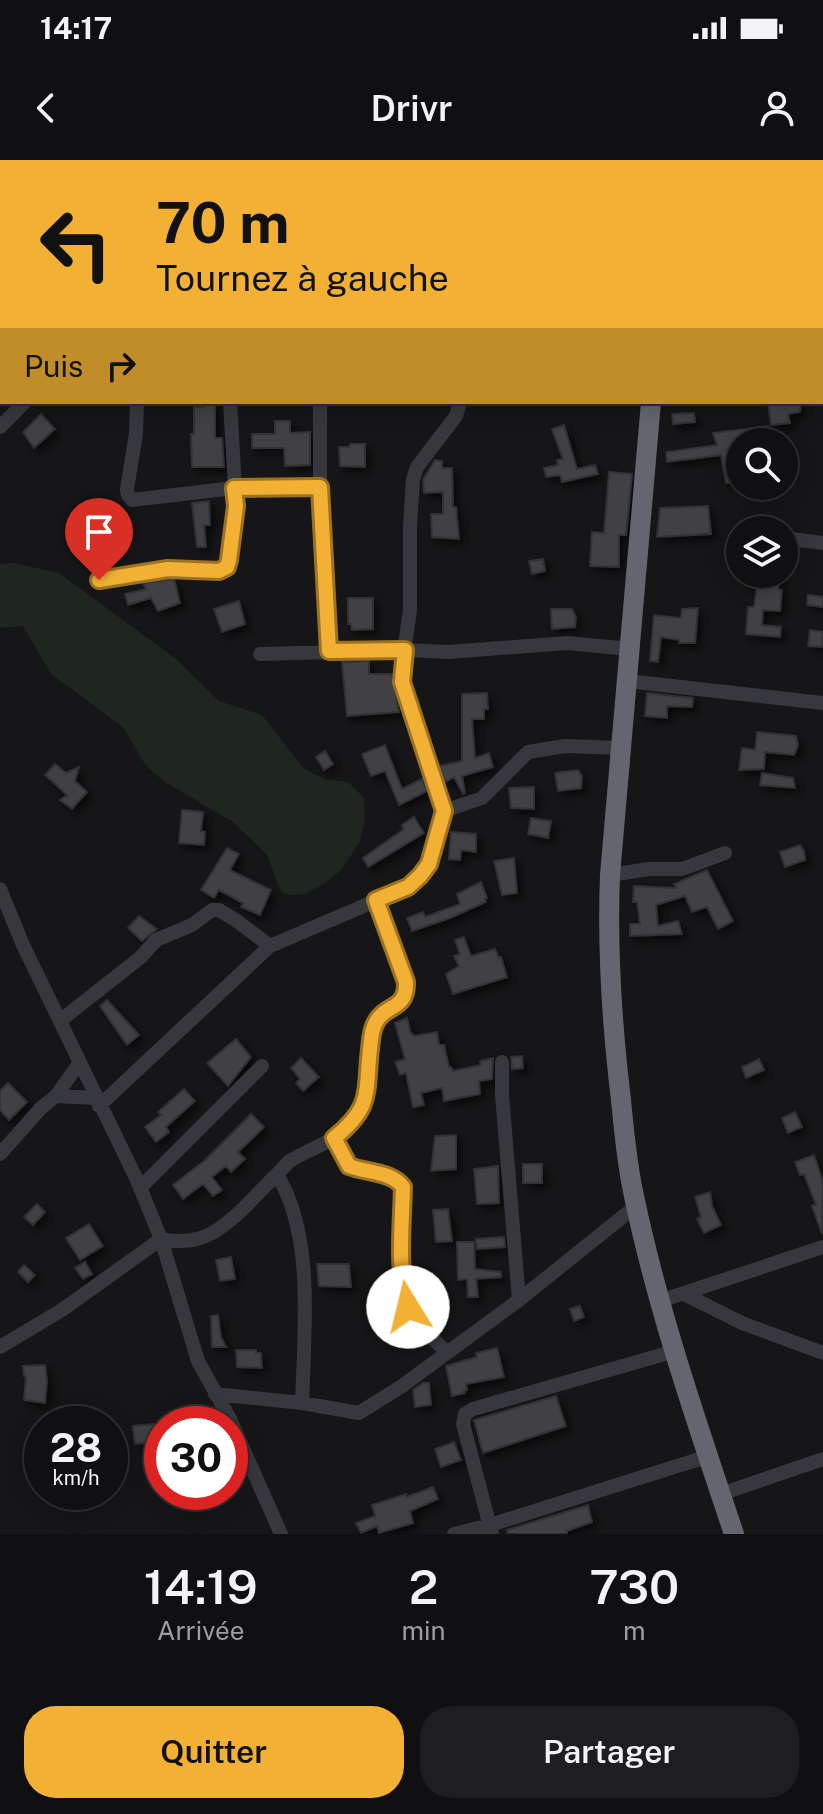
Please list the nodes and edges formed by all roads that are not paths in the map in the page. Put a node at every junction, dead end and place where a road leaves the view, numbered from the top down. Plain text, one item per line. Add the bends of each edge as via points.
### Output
1 (23, 404) edge
2 (137, 404) edge
3 (230, 404) edge
4 (320, 404) edge
5 (459, 404) edge
6 (651, 404) edge
7 (0, 427) edge
8 (320, 487) junction
9 (234, 488) junction
10 (798, 540) edge
11 (823, 543) edge
12 (99, 580) dead end
13 (631, 649) junction
14 (405, 650) junction
15 (329, 651) junction
16 (260, 654) dead end
17 (627, 681) junction
18 (823, 703) edge
19 (621, 748) junction
20 (444, 811) junction
21 (725, 853) dead end
22 (610, 875) junction
23 (0, 889) edge
24 (376, 900) junction
25 (270, 946) junction
26 (61, 1020) junction
27 (80, 1062) junction
28 (502, 1062) dead end
29 (262, 1066) dead end
30 (56, 1096) junction
31 (97, 1102) junction
32 (334, 1138) junction
33 (0, 1154) edge
34 (277, 1175) junction
35 (140, 1188) junction
36 (636, 1206) junction
37 (161, 1239) junction
38 (823, 1247) edge
39 (686, 1295) junction
40 (519, 1300) junction
41 (660, 1301) junction
42 (0, 1347) edge
43 (675, 1351) junction
44 (446, 1352) junction
45 (823, 1353) edge
46 (215, 1394) junction
47 (302, 1403) junction
48 (709, 1456) junction
49 (823, 1459) edge
50 (721, 1494) junction
51 (491, 1530) edge
52 (281, 1534) edge
53 (454, 1534) edge
54 (734, 1534) edge

1 - 7 street
2 - 9 street via 127,489 132,500
3 - 9 street
4 - 8 street
5 - 14 street via 413,479
6 - 13 highway
8 - 9 street
8 - 15 street
9 - 12 street via 227,567
10 - 11 street
13 - 14 street via 567,643
13 - 17 highway
14 - 15 street
14 - 20 street via 402,682
15 - 16 street
17 - 18 street
17 - 19 highway
19 - 20 street via 565,746 528,752 482,798
19 - 22 highway
20 - 24 street via 429,864 420,876
21 - 22 street via 682,869
22 - 36 highway via 616,1060
23 - 26 street
24 - 25 street
24 - 32 street via 406,993 376,1022 363,1110
25 - 26 street via 212,910 156,940
25 - 31 street
26 - 27 street
27 - 30 street
27 - 31 street
28 - 40 street
29 - 35 street
30 - 31 street
30 - 33 street
31 - 35 street
32 - 34 street via 287,1163
32 - 44 street via 349,1166 391,1177 403,1187 401,1253 408,1307
34 - 37 street via 213,1232 177,1243
34 - 47 street via 300,1233
35 - 37 street
36 - 40 street
36 - 41 highway
37 - 42 street
37 - 46 street via 198,1361
38 - 39 street
39 - 41 street
39 - 45 street
40 - 44 street
41 - 43 highway
43 - 48 highway
43 - 51 street via 465,1414 463,1424
44 - 47 street via 359,1413
46 - 47 street
46 - 52 street
48 - 50 highway
48 - 51 street
49 - 50 street
50 - 54 highway
51 - 53 street

